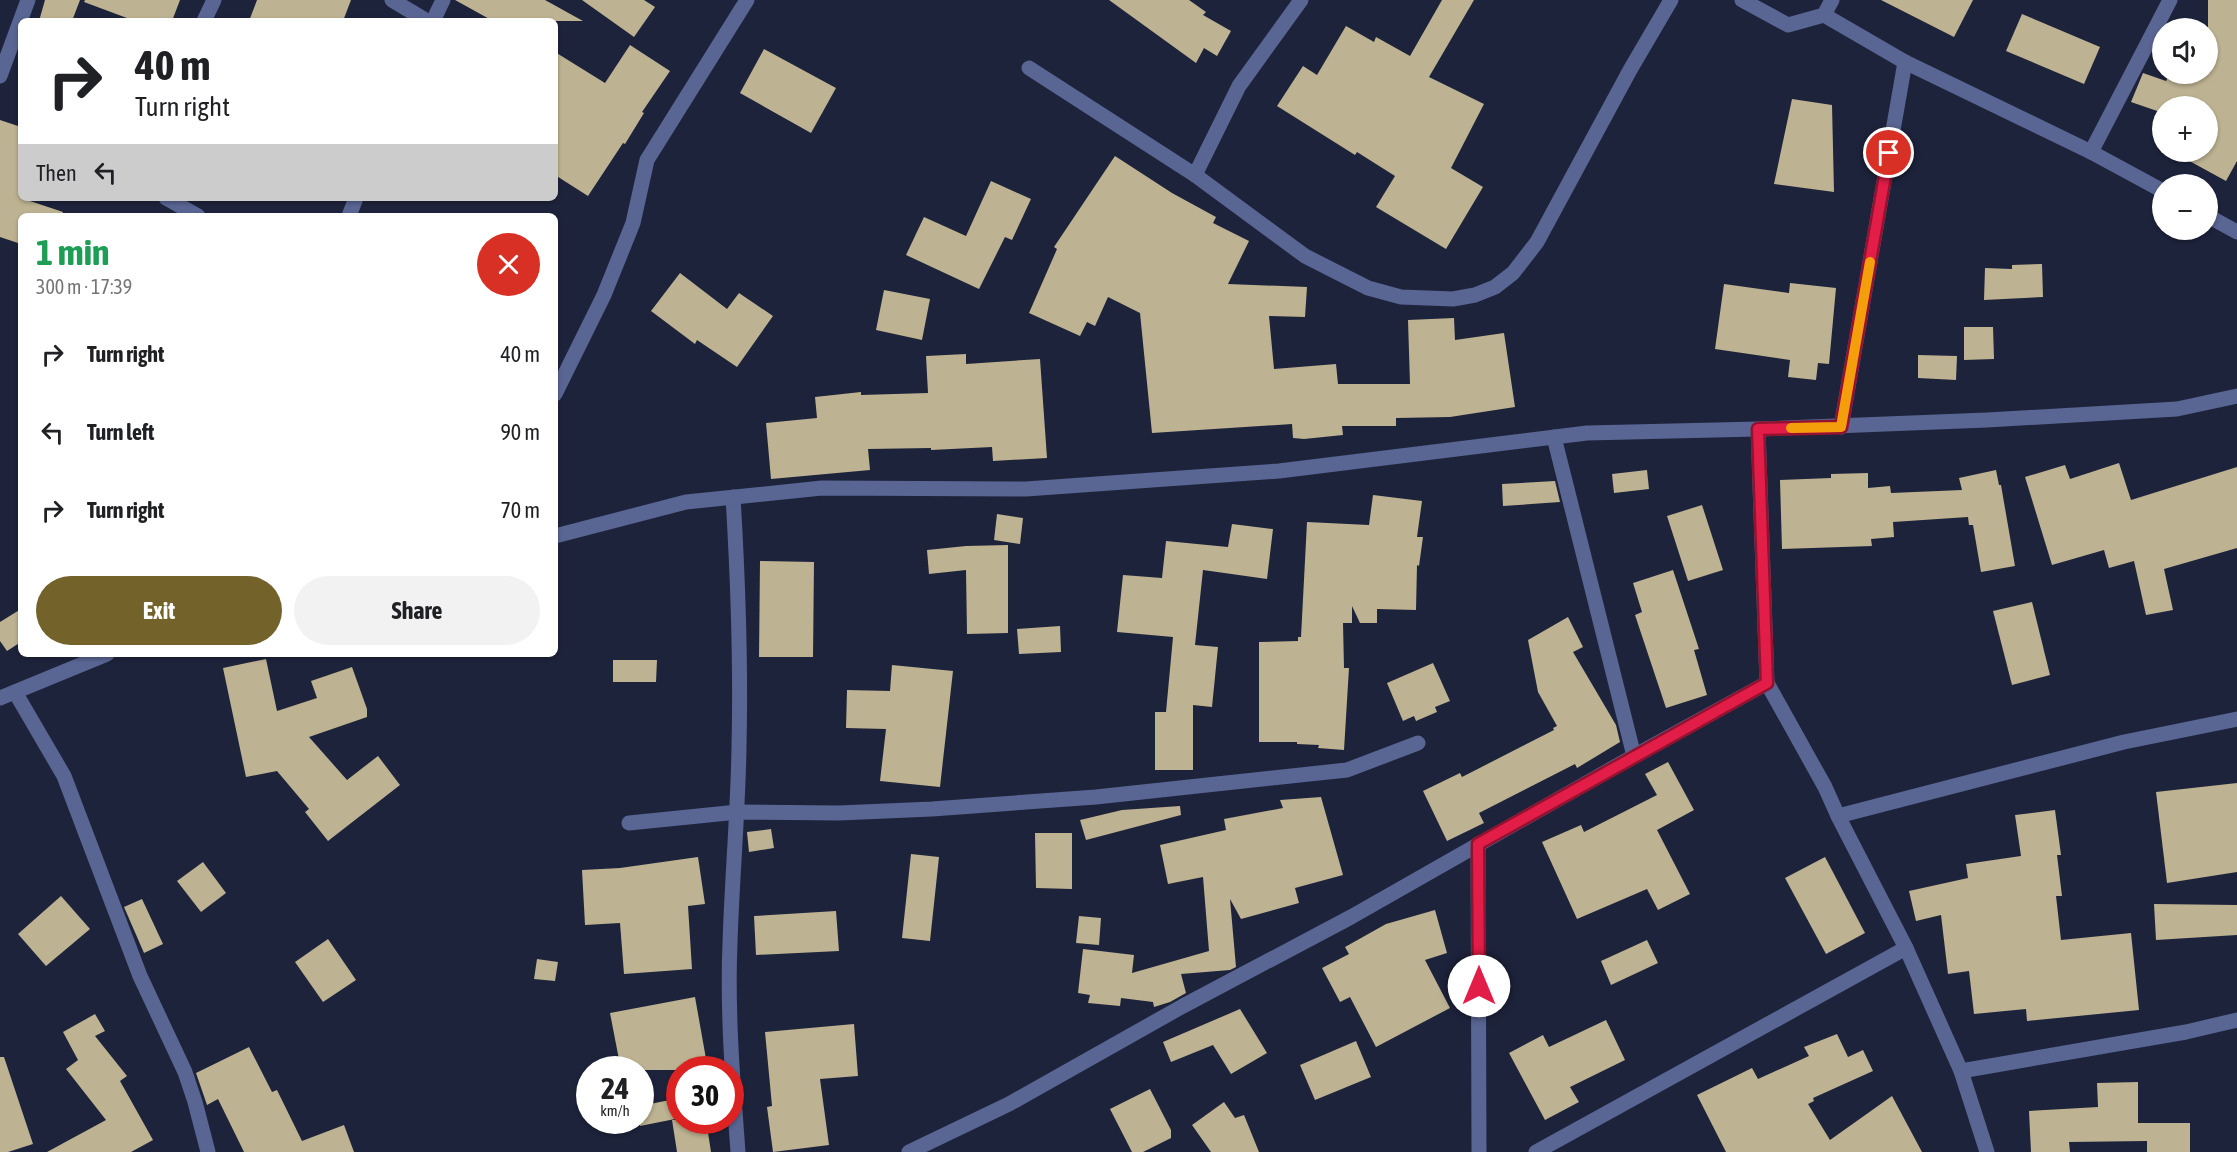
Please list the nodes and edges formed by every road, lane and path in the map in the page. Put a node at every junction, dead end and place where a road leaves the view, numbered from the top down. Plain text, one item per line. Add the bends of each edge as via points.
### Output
1 (28, 0) edge
2 (214, 0) edge
3 (392, 0) edge
4 (443, 0) edge
5 (747, 0) edge
6 (1301, 0) edge
7 (1671, 0) edge
8 (1742, 0) edge
9 (1832, 0) edge
10 (2170, 0) edge
11 (1824, 15) junction
12 (21, 18) edge
13 (205, 18) edge
14 (422, 18) edge
15 (434, 18) edge
16 (18, 27) edge
17 (1905, 62) junction
18 (1029, 68) dead end
19 (0, 76) edge
20 (2091, 152) junction
21 (1195, 175) junction
22 (2152, 185) edge
23 (171, 201) edge
24 (193, 213) edge
25 (2218, 222) edge
26 (2237, 232) edge
27 (558, 388) edge
28 (2237, 396) edge
29 (1841, 427) junction
30 (1758, 429) junction
31 (1554, 437) junction
32 (733, 497) junction
33 (558, 535) edge
34 (100, 657) edge
35 (1767, 683) junction
36 (15, 692) junction
37 (0, 698) edge
38 (2237, 719) edge
39 (1418, 743) dead end
40 (1634, 756) junction
41 (738, 812) junction
42 (1838, 816) junction
43 (629, 823) dead end
44 (1478, 844) junction
45 (1905, 948) junction
46 (2237, 1020) edge
47 (1962, 1071) junction
48 (208, 1152) edge
49 (738, 1152) edge
50 (909, 1152) edge
51 (1479, 1152) edge
52 (1536, 1152) edge
53 (1987, 1152) edge

1 - 12 street
2 - 13 street
3 - 14 street
4 - 15 street
5 - 27 street via 647,160 633,224 604,295
6 - 21 street via 1239,86
7 - 21 street via 1537,242 1513,273 1495,287 1453,299 1401,297 1368,288 1305,256
8 - 11 street via 1788,25
9 - 11 street
10 - 20 street
11 - 17 street
16 - 19 street
17 - 20 street
17 - 29 street
18 - 21 street
20 - 22 street
23 - 24 street
25 - 26 street
28 - 29 street via 2177,409
29 - 30 street
30 - 31 street
30 - 35 street
31 - 32 street via 1279,471 1049,488 822,488
31 - 40 street
32 - 33 street via 686,502
32 - 41 street via 739,602
34 - 36 street
35 - 40 street
35 - 42 street
36 - 37 street
36 - 48 street via 64,776 140,976 185,1072
38 - 42 street via 2124,742
39 - 41 street via 1347,771 909,810
40 - 44 street
41 - 43 street
41 - 49 street via 730,944
42 - 45 street
44 - 50 street via 1009,1104
44 - 51 street
45 - 47 street
45 - 52 street
46 - 47 street
47 - 53 street

